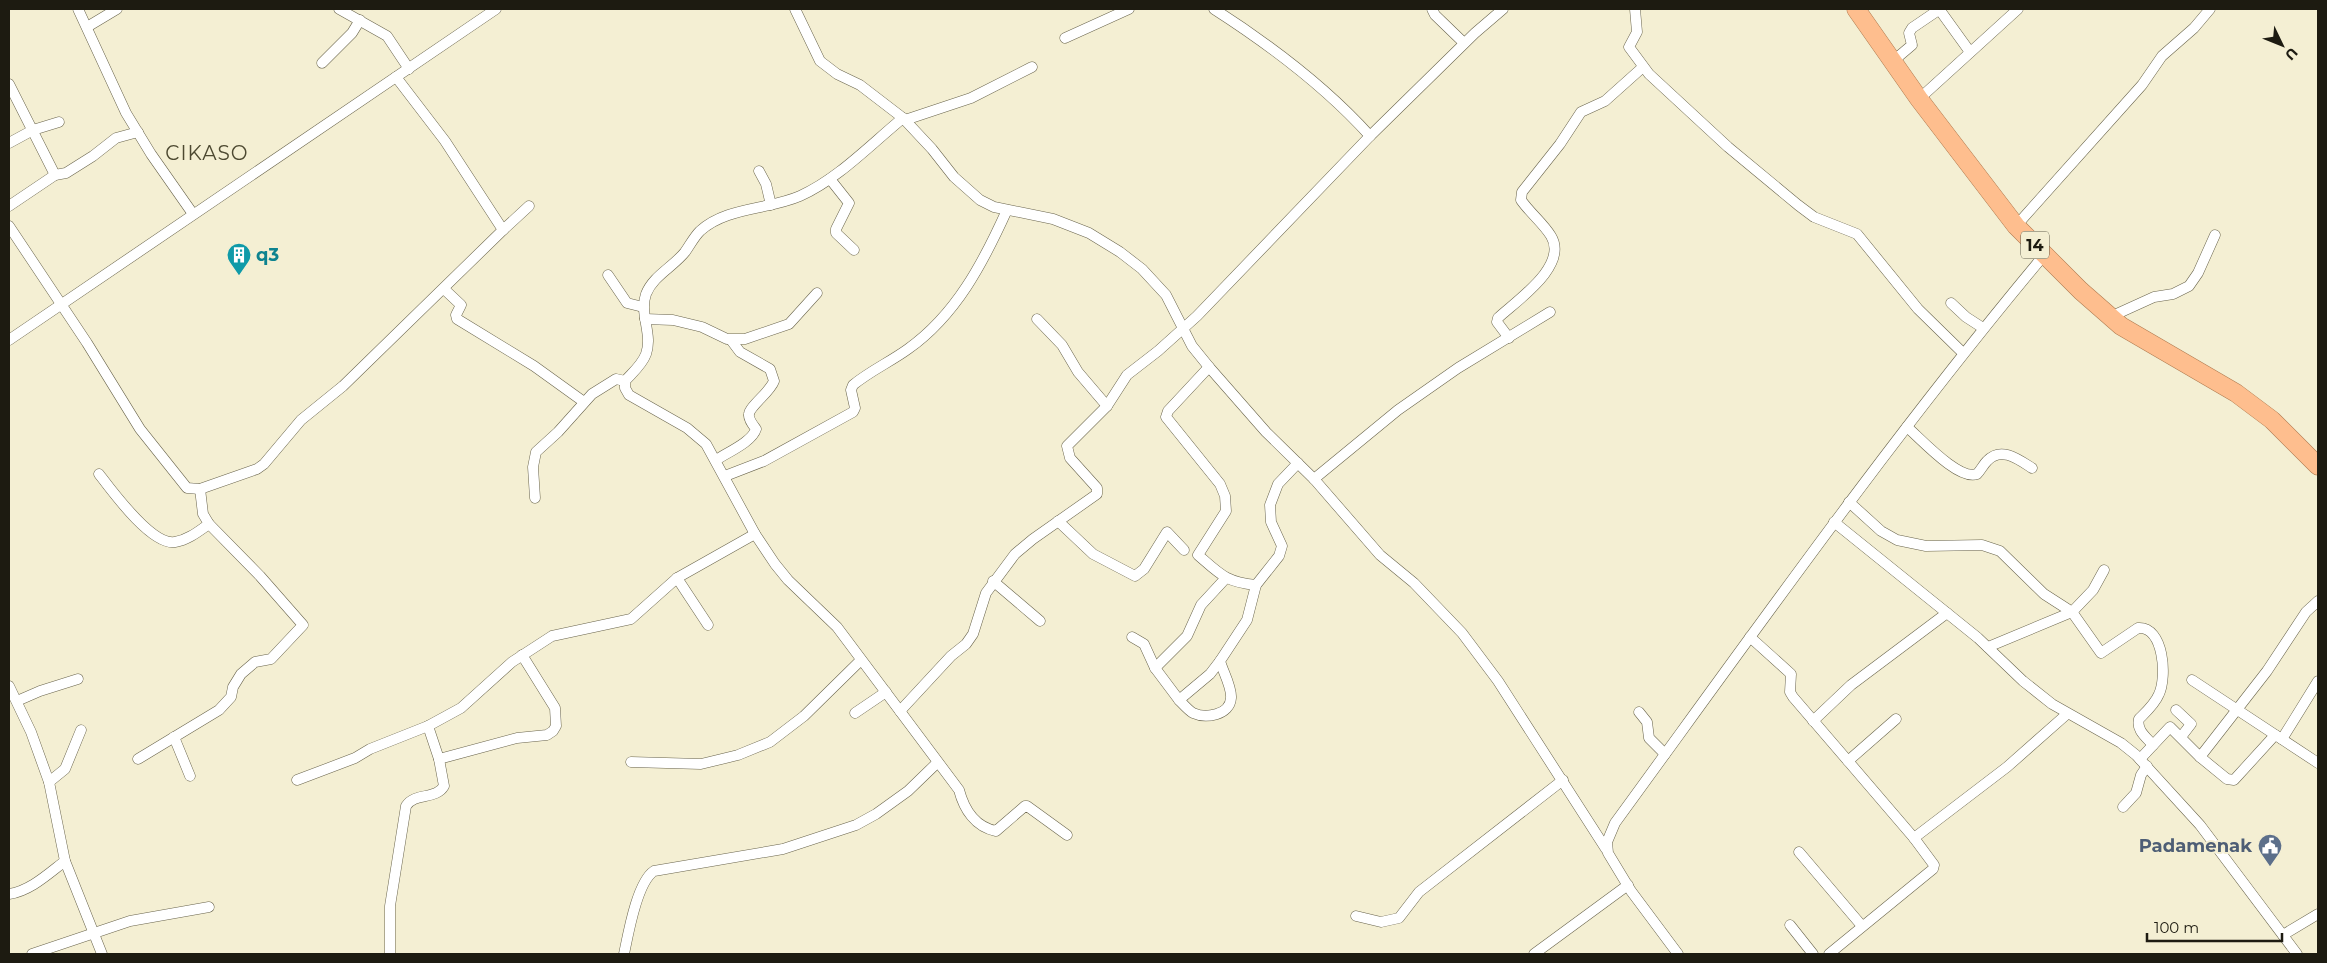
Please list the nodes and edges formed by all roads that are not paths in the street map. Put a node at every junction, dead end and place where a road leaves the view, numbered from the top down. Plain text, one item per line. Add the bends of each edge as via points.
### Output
1 (78, 9) edge
2 (117, 9) edge
3 (496, 9) edge
4 (795, 9) edge
5 (1129, 9) edge
6 (1214, 9) edge
7 (1432, 9) edge
8 (1503, 9) edge
9 (1635, 9) edge
10 (1856, 9) edge
11 (1939, 9) edge
12 (2018, 9) edge
13 (2210, 9) edge
14 (346, 11) edge
15 (360, 20) junction
16 (86, 27) junction
17 (1065, 38) dead end
18 (1464, 43) junction
19 (1970, 52) junction
20 (1892, 62) junction
21 (322, 63) dead end
22 (1644, 67) junction
23 (1032, 68) dead end
24 (409, 69) junction
25 (396, 77) junction
26 (9, 84) edge
27 (1919, 99) junction
28 (904, 119) junction
29 (59, 122) dead end
30 (32, 130) junction
31 (138, 132) junction
32 (1370, 136) junction
33 (9, 143) edge
34 (759, 171) dead end
35 (55, 176) junction
36 (830, 179) junction
37 (771, 205) junction
38 (9, 206) edge
39 (529, 206) dead end
40 (1007, 210) junction
41 (193, 214) junction
42 (9, 226) edge
43 (2016, 226) junction
44 (503, 230) junction
45 (2215, 235) dead end
46 (854, 250) dead end
47 (2045, 254) junction
48 (608, 275) dead end
49 (444, 289) junction
50 (817, 293) dead end
51 (1951, 303) dead end
52 (61, 304) junction
53 (643, 307) junction
54 (1550, 312) dead end
55 (2110, 317) junction
56 (645, 319) junction
57 (1037, 319) dead end
58 (1983, 328) junction
59 (1182, 330) junction
60 (1509, 338) junction
61 (9, 340) edge
62 (731, 340) junction
63 (1963, 353) junction
64 (1209, 367) junction
65 (625, 381) junction
66 (584, 402) junction
67 (1107, 406) junction
68 (1907, 427) junction
69 (716, 460) junction
70 (1298, 463) junction
71 (2318, 466) edge
72 (2032, 468) dead end
73 (99, 474) dead end
74 (725, 476) junction
75 (1314, 479) junction
76 (200, 489) junction
77 (535, 498) dead end
78 (1849, 502) junction
79 (1058, 521) junction
80 (1834, 522) junction
81 (209, 524) junction
82 (755, 534) junction
83 (1184, 550) dead end
84 (2104, 570) dead end
85 (677, 578) junction
86 (1226, 579) junction
87 (992, 582) junction
88 (1256, 585) junction
89 (2318, 600) edge
90 (2072, 612) junction
91 (1947, 613) junction
92 (1040, 621) dead end
93 (708, 626) dead end
94 (1750, 636) junction
95 (1132, 637) dead end
96 (1988, 647) junction
97 (522, 655) junction
98 (861, 660) junction
99 (1220, 661) junction
100 (1155, 668) junction
101 (78, 679) dead end
102 (2192, 680) dead end
103 (2318, 681) edge
104 (9, 686) edge
105 (886, 692) junction
106 (1179, 700) junction
107 (17, 701) junction
108 (2176, 710) dead end
109 (2236, 710) junction
110 (900, 711) junction
111 (1639, 712) dead end
112 (855, 713) dead end
113 (2067, 714) junction
114 (1896, 719) dead end
115 (1814, 721) junction
116 (428, 726) junction
117 (81, 730) dead end
118 (174, 737) junction
119 (2181, 737) junction
120 (2278, 737) junction
121 (2153, 745) junction
122 (1665, 754) junction
123 (2200, 757) junction
124 (138, 759) dead end
125 (439, 759) junction
126 (1848, 761) junction
127 (630, 762) dead end
128 (938, 763) junction
129 (2144, 763) junction
130 (2318, 763) edge
131 (190, 776) dead end
132 (298, 780) dead end
133 (1563, 780) junction
134 (49, 782) junction
135 (2123, 807) dead end
136 (1067, 835) dead end
137 (1914, 838) junction
138 (1606, 849) junction
139 (1799, 852) dead end
140 (65, 861) junction
141 (1628, 885) junction
142 (9, 894) edge
143 (209, 907) dead end
144 (2318, 914) edge
145 (1356, 916) dead end
146 (1790, 925) dead end
147 (1862, 926) junction
148 (93, 935) junction
149 (2282, 935) junction
150 (32, 954) edge
151 (102, 954) edge
152 (390, 954) edge
153 (624, 954) edge
154 (1535, 954) edge
155 (1678, 954) edge
156 (1812, 954) edge
157 (1829, 954) edge
158 (2297, 954) edge

1 - 16 street
2 - 16 street
3 - 24 street
4 - 28 street via 820,61 866,89
5 - 17 street
6 - 32 street via 1292,63 1353,116
7 - 18 street
8 - 18 street
9 - 22 street via 1637,32 1629,47
10 - 20 highway, 14
11 - 19 street
11 - 20 street via 1912,28 1909,33 1912,44
12 - 19 street
13 - 43 street via 2162,56 2142,84
14 - 15 street
15 - 21 street via 352,33
15 - 24 street via 387,36
16 - 31 street
18 - 32 street
19 - 27 street
20 - 27 highway, 14
22 - 60 street via 1606,101 1581,112 1522,192 1521,200 1552,237 1555,255 1537,283 1498,318
22 - 63 street via 1728,147 1798,205 1814,217 1857,234 1918,309
23 - 28 street via 971,98
24 - 25 street
25 - 41 street
25 - 44 street via 445,141
26 - 30 street
27 - 43 highway, 14
28 - 36 street
28 - 40 street via 966,189 987,204
29 - 30 street
30 - 33 street
30 - 35 street
31 - 35 street via 116,138 77,167
31 - 41 street
32 - 59 street
34 - 37 street
35 - 38 street
36 - 37 street via 800,196
36 - 46 street via 849,204 836,234
37 - 53 street via 728,215 699,232 684,254 649,287
39 - 44 street
40 - 59 street via 1053,219 1089,233 1120,252 1142,269 1166,295
40 - 74 street via 986,256 938,325 853,385 855,408 852,412 764,460
41 - 52 street
42 - 52 street
43 - 47 highway, 14
44 - 49 street
45 - 55 street via 2189,286 2173,294 2154,296
47 - 55 highway, 14
47 - 58 street
48 - 53 street via 627,303
49 - 66 street via 462,305 457,319 534,366
49 - 76 street via 343,386 301,420 261,467
50 - 62 street via 789,324 745,339
51 - 58 street
52 - 61 street
52 - 76 street via 140,429 183,485
53 - 56 street
54 - 60 street
55 - 71 highway, 14 via 2223,383 2278,426
56 - 62 street via 673,320 702,327
56 - 65 street via 646,354
57 - 67 street via 1062,345 1078,372
58 - 63 street
59 - 64 street
59 - 67 street via 1127,375
60 - 75 street via 1458,368 1398,410
62 - 69 street via 740,352 770,369 774,381 749,412 755,432
63 - 68 street
64 - 70 street
64 - 86 street via 1166,417 1220,484 1225,496 1226,511 1198,555
65 - 66 street via 616,379
65 - 69 street via 630,395 697,435
66 - 77 street via 536,452 533,467
67 - 79 street via 1067,446 1070,458 1097,488 1097,494
68 - 72 street via 1944,461 1968,475 1977,474 1990,458 2001,454 2010,455
68 - 78 street
69 - 74 street
70 - 75 street
70 - 88 street via 1278,484 1270,505 1269,514 1282,546 1279,556
73 - 81 street via 143,526 162,540 183,540
74 - 82 street
75 - 133 street via 1380,555 1414,583 1462,633
76 - 81 street via 203,514
78 - 80 street
78 - 90 street via 1881,531 1898,540 1926,546 1982,545 1994,548 2044,594
79 - 83 street via 1093,554 1135,576 1144,569 1167,532
79 - 87 street via 1020,550
80 - 91 street
80 - 94 street
81 - 118 street via 303,626 271,659 255,662 241,674 232,687 231,697 219,710
82 - 85 street
82 - 98 street via 788,580 837,627
84 - 90 street via 2094,590
85 - 93 street
85 - 97 street via 631,619 552,636
86 - 88 street
86 - 100 street via 1201,605 1187,636
87 - 92 street
87 - 110 street via 970,639
88 - 99 street via 1247,620
89 - 109 street
90 - 96 street
90 - 121 street via 2101,653 2138,628 2152,633 2156,639 2162,661 2162,688 2138,723 2138,728
91 - 96 street
91 - 115 street via 1852,685
94 - 115 street via 1791,674 1790,692
94 - 122 street
95 - 100 street via 1144,644
96 - 113 street via 2022,681
97 - 116 street via 461,708
97 - 125 street via 555,708 556,726 553,731
98 - 105 street
98 - 127 street via 804,716 770,742 738,755 701,764
99 - 106 street via 1210,674
99 - 106 street via 1231,693 1227,707 1218,715 1200,714
100 - 106 street
101 - 107 street
102 - 109 street
103 - 120 street
104 - 107 street
105 - 110 street
105 - 112 street
107 - 134 street
108 - 119 street via 2191,724
109 - 120 street
109 - 123 street
110 - 128 street
111 - 122 street via 1647,722 1649,738
113 - 129 street via 2121,743
113 - 137 street via 2007,767
114 - 126 street
115 - 126 street
116 - 125 street
116 - 132 street
117 - 134 street via 64,769
118 - 124 street
118 - 131 street
119 - 121 street via 2170,727
119 - 123 street
120 - 123 street via 2234,780 2227,779
120 - 130 street
121 - 129 street
122 - 138 street via 1615,823
125 - 152 street via 443,790 411,799 405,809 390,906
126 - 137 street
128 - 136 street via 959,790 969,815 992,830 1000,829 1027,806
128 - 153 street via 908,791 856,825 783,849 654,871 646,879 630,920
129 - 135 street via 2138,790
129 - 149 street via 2200,825
133 - 138 street
133 - 145 street via 1419,892 1399,918 1380,922
134 - 140 street
137 - 147 street via 1934,865 1932,869
138 - 141 street
139 - 147 street
140 - 142 street via 22,892
140 - 148 street
141 - 154 street
141 - 155 street
143 - 148 street via 130,921
144 - 149 street
146 - 156 street
147 - 157 street
148 - 150 street
148 - 151 street
149 - 158 street

